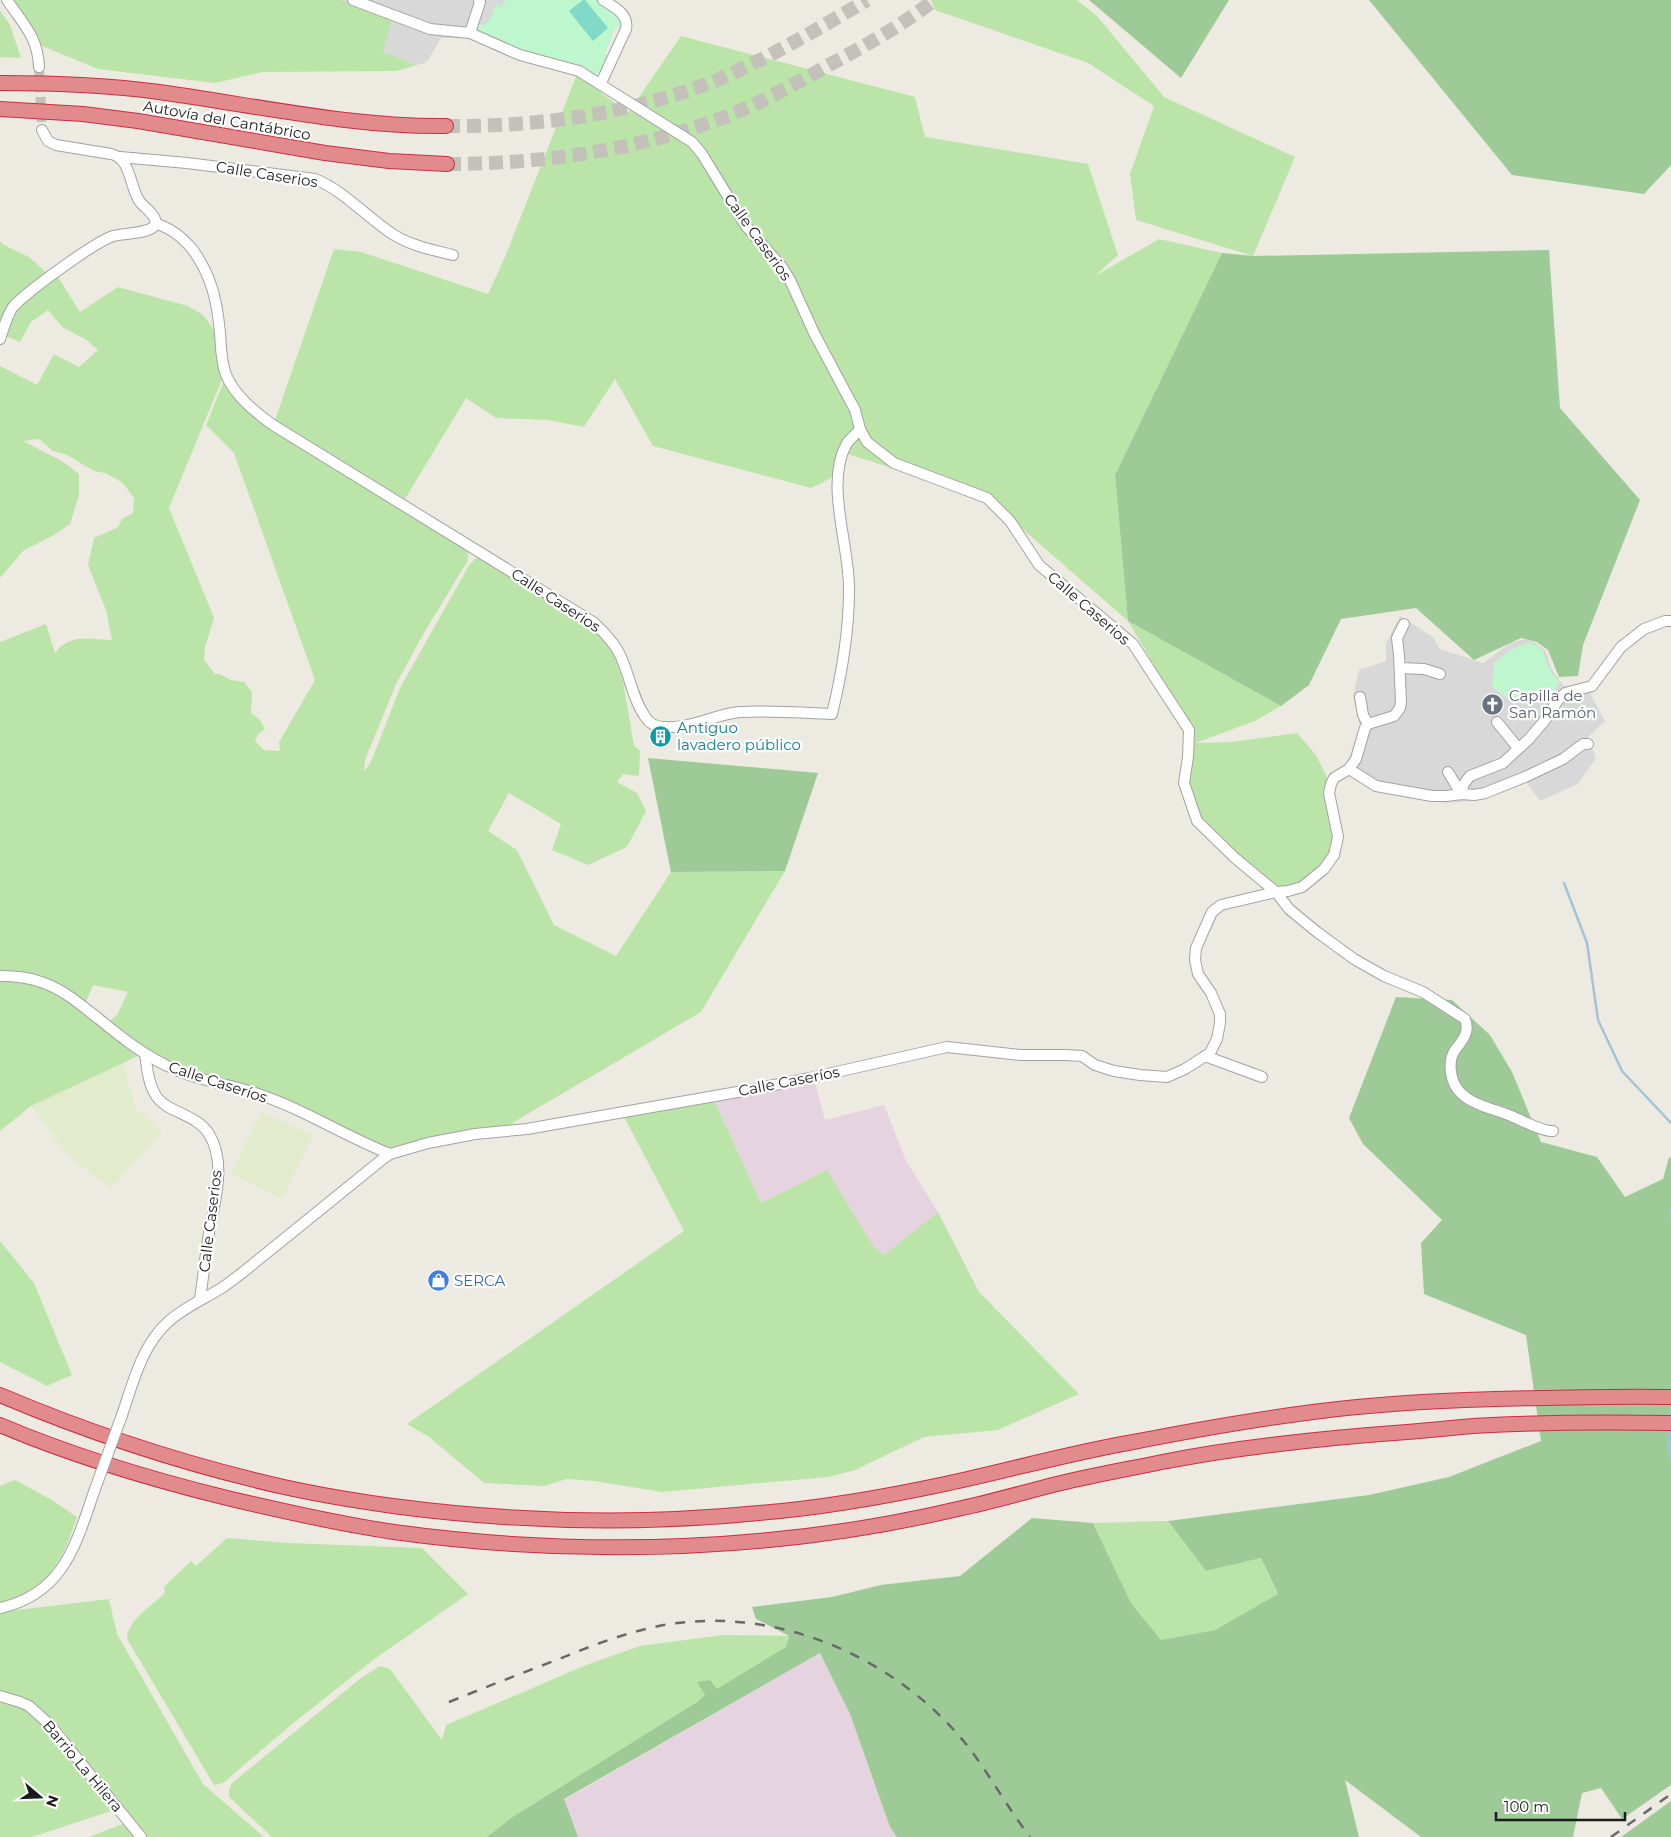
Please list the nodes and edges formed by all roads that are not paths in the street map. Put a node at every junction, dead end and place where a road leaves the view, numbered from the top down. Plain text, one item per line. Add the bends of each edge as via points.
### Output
1 (8, 0) edge
2 (353, 0) edge
3 (479, 0) edge
4 (603, 0) edge
5 (470, 33) junction
6 (39, 67) tunnel mouth
7 (0, 83) edge
8 (601, 83) junction
9 (0, 109) edge
10 (0, 117) edge
11 (446, 126) tunnel mouth
12 (172, 127) junction
13 (42, 130) tunnel mouth
14 (120, 157) junction
15 (448, 164) tunnel mouth
16 (156, 224) junction
17 (453, 255) dead end
18 (0, 339) edge
19 (860, 429) junction
20 (1671, 621) edge
21 (1404, 624) dead end
22 (1400, 668) junction
23 (1440, 674) dead end
24 (1360, 697) dead end
25 (1496, 722) dead end
26 (1368, 724) junction
27 (1588, 744) dead end
28 (1518, 748) junction
29 (1349, 769) junction
30 (1448, 772) dead end
31 (1462, 792) junction
32 (1276, 892) junction
33 (0, 976) edge
34 (145, 1054) junction
35 (1205, 1056) junction
36 (1262, 1077) dead end
37 (1553, 1131) dead end
38 (390, 1154) junction
39 (200, 1299) junction
40 (0, 1395) edge
41 (1671, 1397) edge
42 (1671, 1423) edge
43 (0, 1425) edge
44 (0, 1608) edge
45 (0, 1696) edge
46 (137, 1833) edge

1 - 6 street via 34,39
2 - 5 street, Calle Caserios via 430,29
3 - 5 street
4 - 8 street via 627,23
5 - 8 street, Calle Caserios via 520,55 578,71
7 - 11 highway, Autovía del Cantábrico via 132,89 336,120
8 - 19 street, Calle Caserios via 692,142 702,154 746,226 790,280 855,410
9 - 12 highway, Autovía del Cantábrico via 83,114
10 - 12 highway via 51,117
12 - 15 highway, Autovía del Cantábrico via 325,154
13 - 14 street, Calle Caserios via 48,142 60,147
14 - 16 street via 136,195 156,219
14 - 17 street, Calle Caserios via 315,179 330,186 399,238
16 - 18 street via 151,230 108,238 52,276 14,307
16 - 19 street, Calle Caserios via 184,239 210,280 216,299 225,372 254,411 593,622 606,634 621,657 641,710 654,725 680,726 741,712 832,714 848,636 850,571 838,475 847,444
19 - 32 street, Calle Caserios via 867,442 894,463 987,498 1010,521 1039,565 1133,644 1189,730 1184,783 1198,821
20 - 28 street via 1644,629 1621,647 1592,686 1565,693
21 - 22 street via 1397,638
22 - 23 street via 1424,669
22 - 26 street via 1397,712 1389,719
24 - 26 street
25 - 28 street
26 - 29 street via 1356,759
27 - 31 street via 1509,784 1474,795
28 - 31 street via 1497,767 1470,776
29 - 31 street via 1376,786 1432,796
29 - 32 street via 1334,778 1329,793 1338,837 1334,855 1324,869 1302,887
30 - 31 street
32 - 35 street via 1222,905 1212,912 1206,924 1196,948 1195,960 1198,974 1220,1014 1220,1023 1217,1039
32 - 37 street, Calle Caserios via 1289,909 1354,959 1422,992 1465,1019 1466,1033 1450,1063 1454,1084 1460,1094 1471,1102 1546,1132
33 - 34 street, Calle Caseríos via 30,978 60,990
34 - 38 street, Calle Caseríos via 174,1070 279,1102
34 - 39 street, Calle Caserios via 155,1096 204,1128 217,1156 218,1185
35 - 36 street
35 - 38 street, Calle Caseríos via 1167,1077 1114,1071 1095,1065 1082,1056 1021,1055 947,1047 810,1078 527,1129 475,1134
38 - 39 street, Calle Caseríos via 242,1273
39 - 44 street, Calle Caseríos, bridge via 155,1335 142,1360 71,1554 60,1571 37,1592 18,1603
40 - 41 highway via 138,1447 288,1488 350,1500 552,1520 714,1517 806,1508 900,1493 1082,1452 1260,1420 1355,1408 1484,1399
42 - 43 highway via 1489,1425 1308,1440 1164,1462 962,1508 812,1535 722,1544 600,1547 482,1542 337,1522 182,1487 61,1449
45 - 46 street, Barrio La Hilera via 29,1706 50,1725

